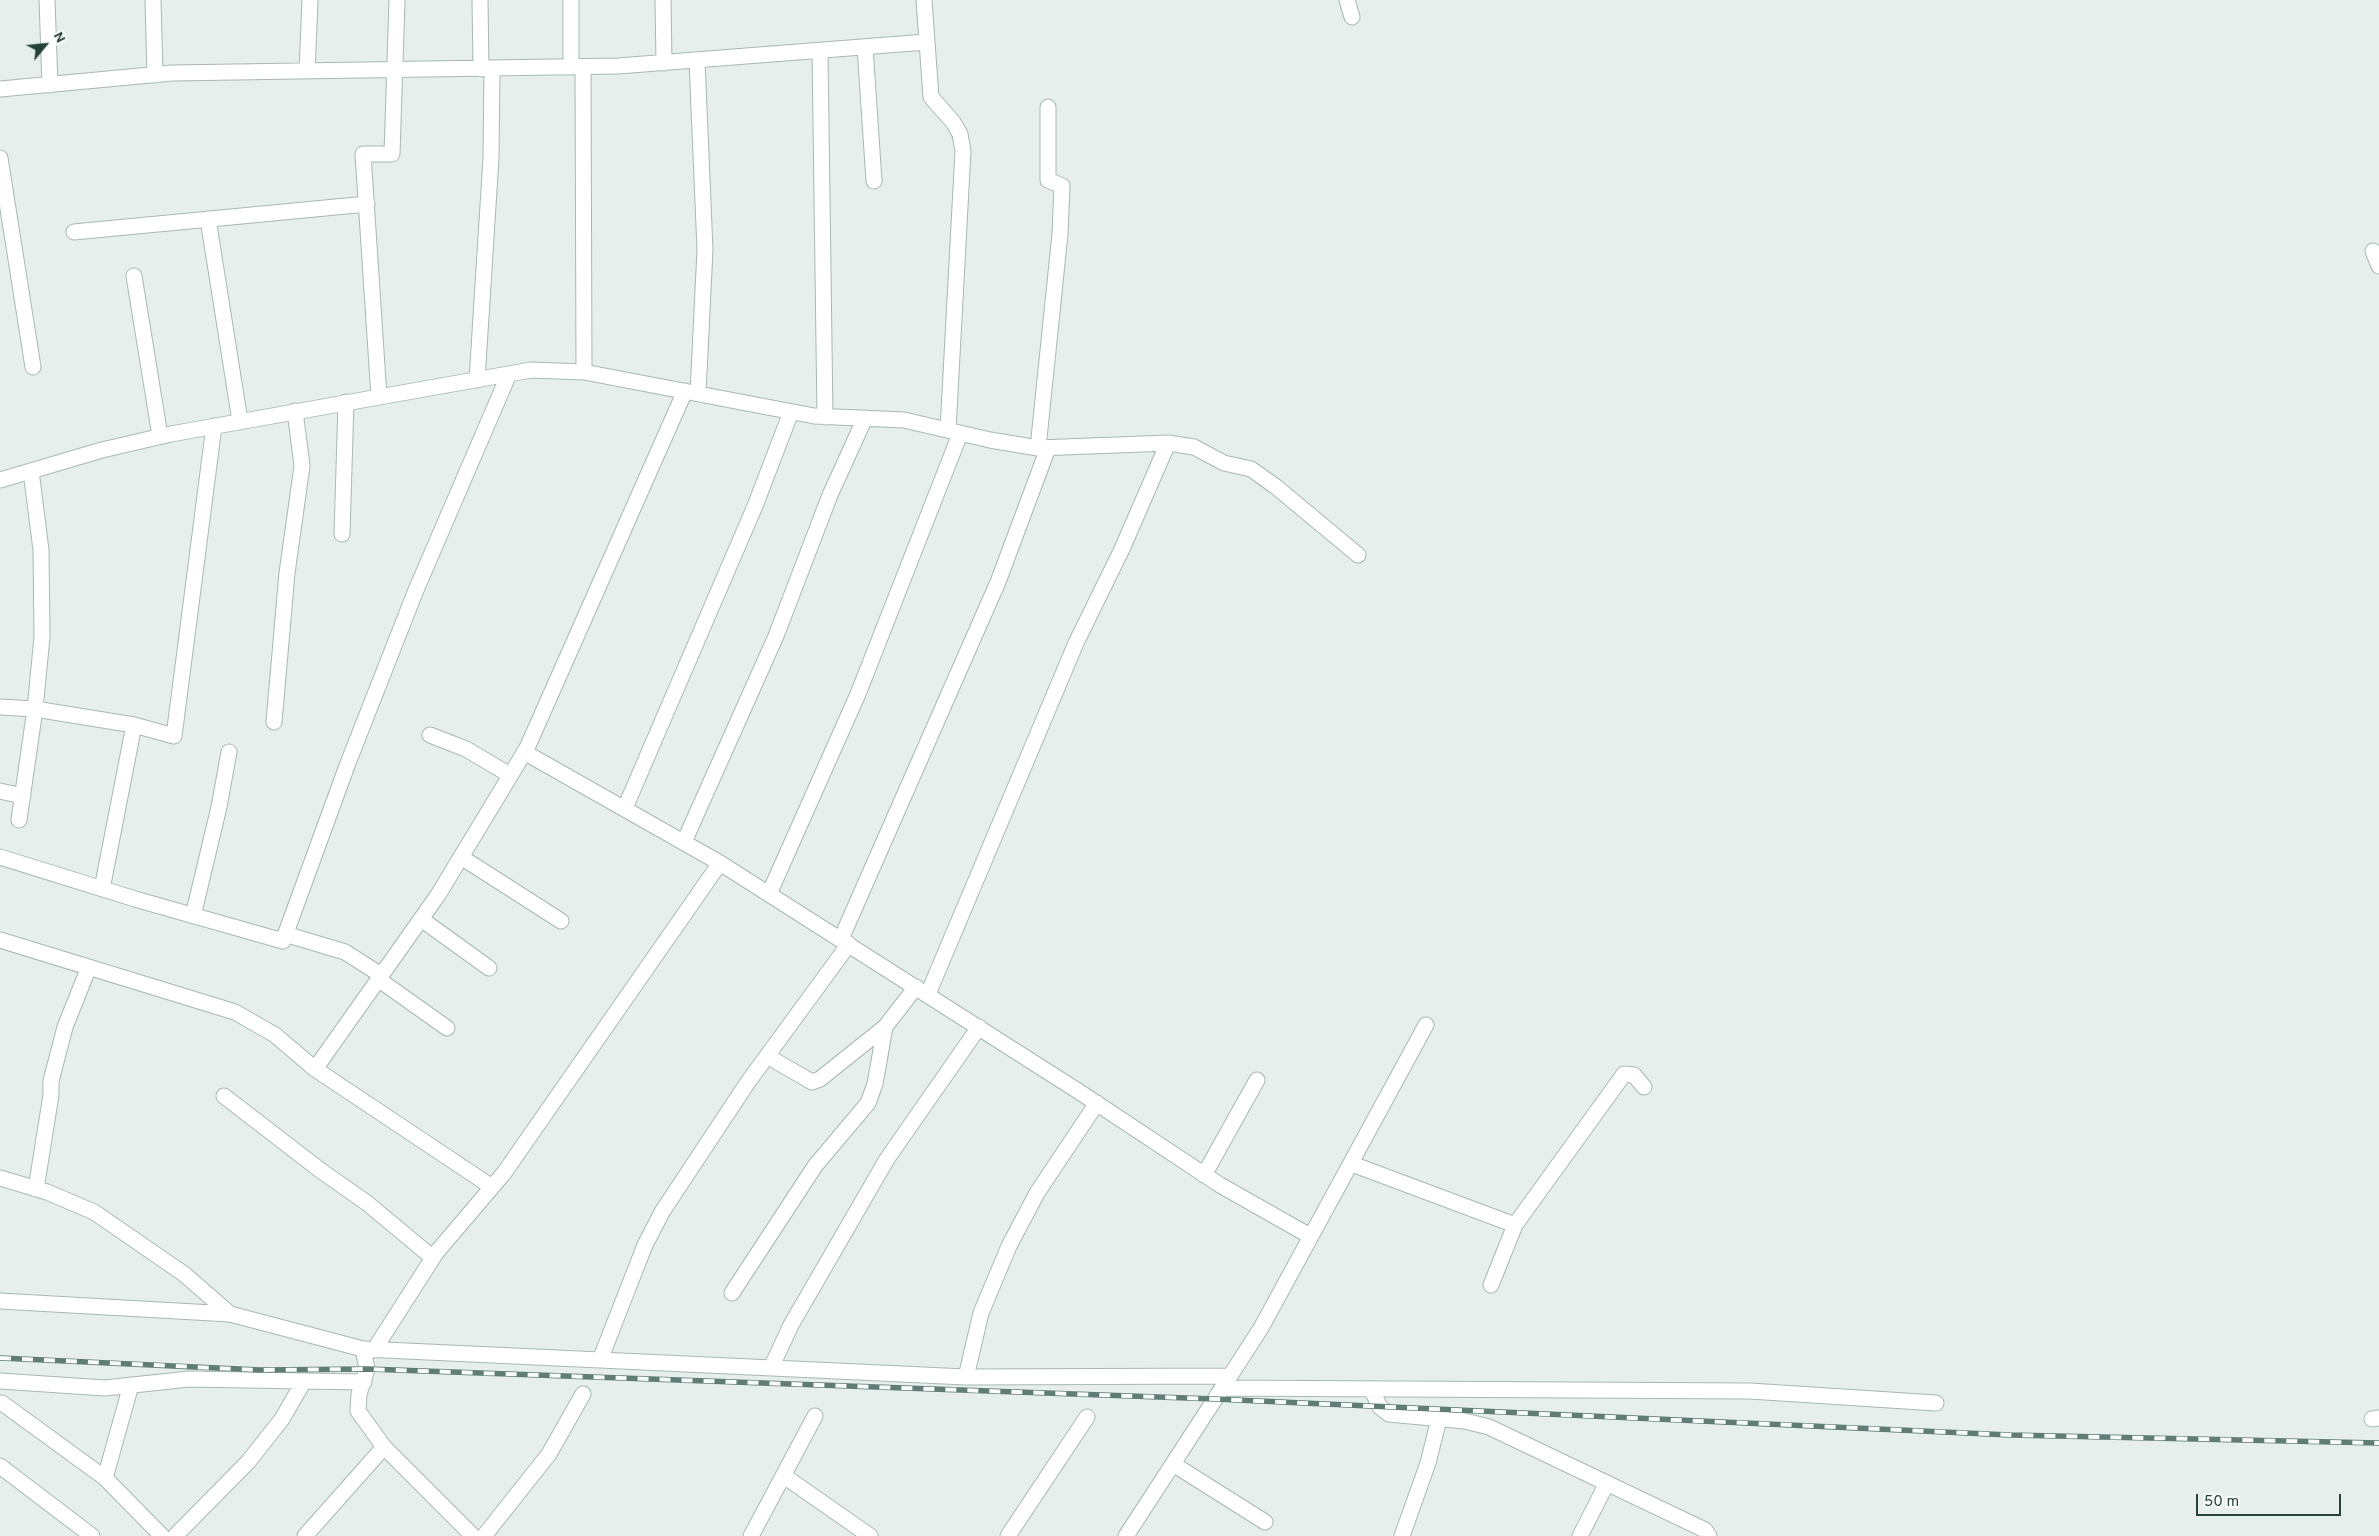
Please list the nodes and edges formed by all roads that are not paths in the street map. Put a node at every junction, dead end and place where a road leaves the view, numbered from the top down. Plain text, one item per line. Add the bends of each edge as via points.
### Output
1 (47, 0) edge
2 (153, 0) edge
3 (310, 0) edge
4 (397, 0) edge
5 (480, 0) edge
6 (571, 0) edge
7 (663, 0) edge
8 (924, 0) edge
9 (1347, 0) edge
10 (1352, 17) dead end
11 (926, 42) junction
12 (865, 47) junction
13 (820, 50) junction
14 (697, 60) junction
15 (664, 63) junction
16 (577, 67) junction
17 (486, 69) junction
18 (395, 70) junction
19 (307, 71) junction
20 (155, 75) junction
21 (50, 85) junction
22 (0, 89) edge
23 (1048, 107) dead end
24 (0, 158) edge
25 (874, 181) dead end
26 (367, 204) junction
27 (208, 219) junction
28 (74, 232) dead end
29 (2373, 251) dead end
30 (2379, 266) edge
31 (134, 276) dead end
32 (33, 367) dead end
33 (584, 372) junction
34 (509, 374) junction
35 (476, 380) junction
36 (691, 392) junction
37 (379, 397) junction
38 (346, 402) junction
39 (295, 412) junction
40 (791, 412) junction
41 (825, 417) junction
42 (865, 418) junction
43 (240, 421) junction
44 (214, 426) junction
45 (954, 432) junction
46 (160, 436) junction
47 (1168, 443) junction
48 (1043, 448) junction
49 (31, 470) junction
50 (0, 480) edge
51 (342, 534) dead end
52 (1358, 555) dead end
53 (0, 707) edge
54 (35, 709) junction
55 (274, 722) dead end
56 (134, 725) junction
57 (430, 735) dead end
58 (229, 752) dead end
59 (524, 752) junction
60 (510, 775) junction
61 (0, 791) edge
62 (23, 796) junction
63 (625, 808) junction
64 (19, 820) dead end
65 (684, 842) junction
66 (0, 857) edge
67 (461, 857) junction
68 (720, 863) junction
69 (102, 889) junction
70 (770, 894) junction
71 (193, 916) junction
72 (421, 918) junction
73 (562, 921) dead end
74 (285, 934) junction
75 (0, 940) edge
76 (844, 942) junction
77 (89, 967) junction
78 (489, 968) dead end
79 (380, 977) junction
80 (922, 990) junction
81 (1426, 1025) dead end
82 (885, 1027) junction
83 (979, 1027) junction
84 (447, 1028) dead end
85 (767, 1056) junction
86 (315, 1068) junction
87 (1258, 1080) dead end
88 (1644, 1086) dead end
89 (224, 1096) dead end
90 (1097, 1103) junction
91 (1352, 1164) junction
92 (1204, 1174) junction
93 (0, 1178) edge
94 (492, 1187) junction
95 (36, 1189) junction
96 (1515, 1225) junction
97 (1310, 1236) junction
98 (433, 1258) junction
99 (1491, 1285) dead end
100 (732, 1293) dead end
101 (0, 1301) edge
102 (230, 1314) junction
103 (368, 1349) junction
104 (600, 1360) junction
105 (770, 1368) junction
106 (966, 1377) junction
107 (7, 1381) edge
108 (304, 1381) junction
109 (364, 1382) junction
110 (1226, 1382) junction
111 (131, 1385) junction
112 (1371, 1389) junction
113 (583, 1394) dead end
114 (1936, 1403) dead end
115 (1, 1404) edge
116 (815, 1416) dead end
117 (1087, 1417) dead end
118 (1439, 1419) junction
119 (384, 1447) junction
120 (1173, 1464) junction
121 (0, 1466) edge
122 (784, 1476) junction
123 (106, 1478) junction
124 (1607, 1483) junction
125 (1265, 1522) dead end
126 (92, 1536) edge
127 (162, 1536) edge
128 (175, 1536) edge
129 (306, 1536) edge
130 (473, 1536) edge
131 (484, 1536) edge
132 (750, 1536) edge
133 (870, 1536) edge
134 (1008, 1536) edge
135 (1126, 1536) edge
136 (1402, 1536) edge
137 (1580, 1536) edge
138 (1709, 1536) edge

1 - 21 street
2 - 20 street
3 - 19 street
4 - 18 street
5 - 17 street
6 - 16 street
7 - 15 street
8 - 11 street
9 - 10 street
11 - 12 street
11 - 45 street via 931,98 953,122 960,134 963,151
12 - 13 street
12 - 25 street
13 - 14 street
13 - 41 street
14 - 15 street
14 - 36 street via 705,250
15 - 16 street
16 - 17 street
16 - 33 street
17 - 18 street
17 - 35 street via 491,158
18 - 19 street
18 - 26 street via 392,154 363,154
19 - 20 street
20 - 21 street
21 - 22 street
23 - 48 street via 1048,180 1062,186
24 - 32 street
26 - 27 street
26 - 37 street
27 - 28 street
27 - 43 street
29 - 30 street
31 - 46 street
33 - 34 street via 531,370
33 - 36 street
34 - 35 street
34 - 74 street via 416,590
35 - 37 street
36 - 40 street
36 - 59 street
37 - 38 street
38 - 39 street
38 - 51 street
39 - 43 street
39 - 55 street via 302,466 287,573
40 - 41 street
40 - 63 street via 755,506
41 - 42 street
42 - 45 street via 904,420
42 - 65 street via 830,496 776,636
43 - 44 street
44 - 46 street
44 - 56 street via 174,736
45 - 48 street
45 - 70 street via 858,694
46 - 49 street
47 - 48 street
47 - 52 street via 1194,447 1224,463 1252,469
47 - 80 street
48 - 76 street via 998,582
49 - 50 street
49 - 54 street via 41,550 42,637
53 - 54 street
54 - 56 street
54 - 62 street
56 - 69 street
57 - 60 street via 466,749
58 - 71 street
59 - 60 street
59 - 63 street
60 - 67 street
61 - 62 street
62 - 64 street
63 - 65 street
65 - 68 street
66 - 69 street
67 - 72 street
67 - 73 street
68 - 70 street
68 - 94 street
69 - 71 street
70 - 76 street
71 - 74 street via 283,941
72 - 78 street
72 - 79 street
74 - 79 street via 345,952
75 - 77 street
76 - 80 street
76 - 85 street
77 - 86 street via 235,1012 275,1034
77 - 95 street via 65,1027 50,1081 51,1095
79 - 84 street
79 - 86 street
80 - 82 street
80 - 83 street
81 - 91 street
82 - 85 street via 812,1082
82 - 100 street via 868,1103 815,1166
83 - 90 street
83 - 105 street via 887,1159 791,1325
85 - 104 street via 662,1212 645,1245
86 - 94 street
87 - 92 street
88 - 96 street via 1634,1075 1624,1074
89 - 98 street via 367,1203
90 - 92 street
90 - 106 street via 1037,1193 1009,1246 980,1313
91 - 96 street
91 - 97 street
92 - 97 street
93 - 95 street
94 - 98 street
95 - 102 street via 94,1212 184,1274
96 - 99 street
97 - 110 street via 1261,1328
98 - 103 street
101 - 102 street
102 - 103 street
103 - 104 street
103 - 109 street
104 - 105 street
105 - 106 street
106 - 110 street
107 - 111 street via 106,1388
107 - 115 street
108 - 109 street
108 - 111 street via 189,1379
108 - 128 street via 282,1419 248,1462
109 - 119 street via 358,1411
110 - 112 street
110 - 120 street
111 - 123 street
112 - 114 street via 1750,1391
112 - 118 street via 1380,1407 1389,1414
113 - 131 street via 549,1454
115 - 123 street
116 - 122 street
117 - 134 street
118 - 124 street via 1489,1427
118 - 136 street via 1428,1463
119 - 129 street
119 - 130 street
120 - 125 street
120 - 135 street
121 - 126 street
122 - 132 street
122 - 133 street
123 - 127 street
124 - 137 street
124 - 138 street via 1705,1530

